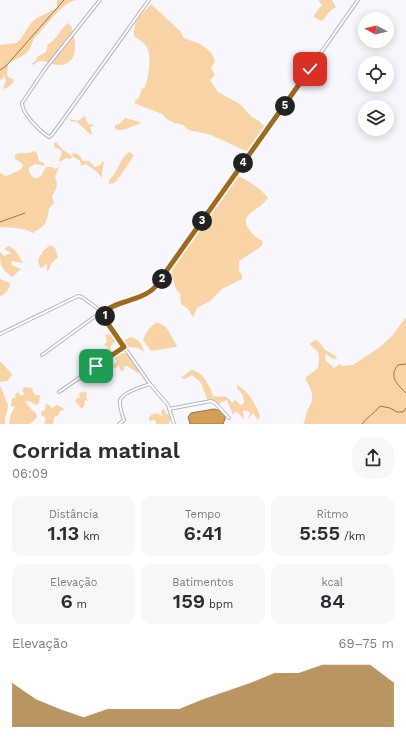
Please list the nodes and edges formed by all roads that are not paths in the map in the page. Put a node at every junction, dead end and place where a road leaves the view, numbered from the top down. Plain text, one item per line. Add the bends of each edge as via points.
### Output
1 (100, 0) edge
2 (149, 0) edge
3 (358, 0) edge
4 (102, 312) junction
5 (105, 314) junction
6 (0, 334) edge
7 (124, 347) junction
8 (42, 355) dead end
9 (150, 384) junction
10 (59, 392) dead end
11 (169, 409) junction
12 (229, 418) dead end
13 (119, 424) edge
14 (174, 424) edge

1 - 2 street via 45,69 22,103 23,110 49,137
3 - 5 street via 155,287 149,294 108,309
4 - 5 street
4 - 6 street via 78,296
4 - 8 street
5 - 7 street via 106,321
7 - 9 street
7 - 10 street
9 - 11 street
9 - 13 street via 121,397 124,420
11 - 12 street via 211,401
11 - 14 street

